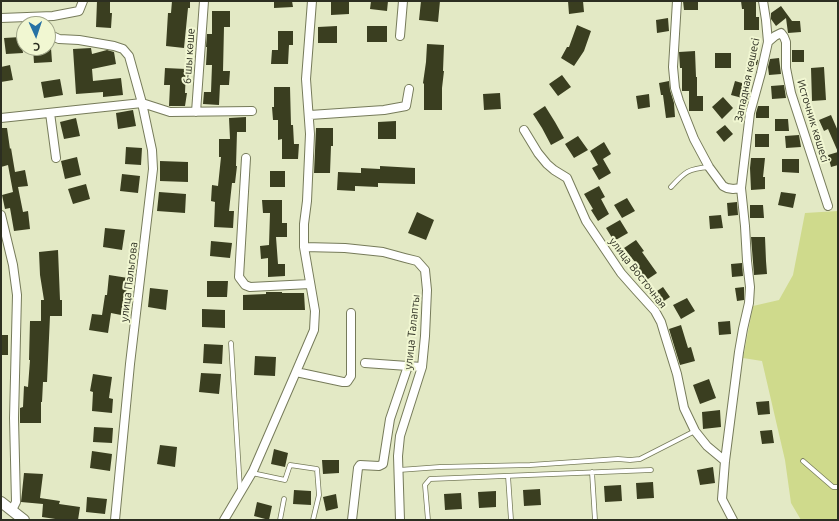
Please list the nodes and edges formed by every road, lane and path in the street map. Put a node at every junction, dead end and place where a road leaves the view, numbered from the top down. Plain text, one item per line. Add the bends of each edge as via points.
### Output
1 (83, 1) edge
2 (204, 1) edge
3 (312, 1) edge
4 (404, 1) edge
5 (677, 1) edge
6 (762, 1) edge
7 (53, 16) edge
8 (16, 17) edge
9 (1, 18) edge
10 (400, 36) dead end
11 (56, 38) edge
12 (768, 42) junction
13 (409, 89) dead end
14 (142, 103) junction
15 (252, 111) dead end
16 (196, 112) junction
17 (50, 113) junction
18 (310, 115) junction
19 (1, 118) edge
20 (524, 130) dead end
21 (56, 158) dead end
22 (246, 158) dead end
23 (709, 167) junction
24 (670, 187) dead end
25 (741, 188) junction
26 (828, 206) dead end
27 (1, 215) edge
28 (304, 247) junction
29 (310, 284) junction
30 (351, 313) dead end
31 (232, 343) dead end
32 (365, 364) dead end
33 (408, 366) junction
34 (422, 367) junction
35 (296, 372) junction
36 (695, 431) junction
37 (725, 461) junction
38 (803, 461) dead end
39 (399, 470) junction
40 (651, 470) dead end
41 (592, 472) junction
42 (252, 473) junction
43 (508, 476) junction
44 (838, 487) edge
45 (240, 492) junction
46 (284, 499) dead end
47 (1, 502) edge
48 (12, 510) junction
49 (24, 520) edge
50 (115, 520) edge
51 (224, 520) edge
52 (280, 520) edge
53 (313, 520) edge
54 (352, 520) edge
55 (400, 520) edge
56 (428, 520) edge
57 (511, 520) edge
58 (595, 520) edge
59 (733, 520) edge

1 - 7 street via 79,11
2 - 16 street, 6-шы көше
3 - 18 street via 306,79
4 - 10 street
5 - 23 street via 673,67 675,88 694,139
6 - 12 street, Западная көшесі
8 - 9 street
11 - 14 street, улица Пальгова via 123,49 129,56
12 - 25 street, Западная көшесі via 750,113
12 - 26 street, Источник көшесі via 781,33 786,42 786,68 791,93
13 - 18 street via 406,106
14 - 16 street via 170,112
14 - 17 street
14 - 50 street, улица Пальгова via 152,150 153,169
15 - 16 street
17 - 19 street
17 - 21 street
18 - 28 street
20 - 36 street, улица Восточная via 547,164 567,178 586,221 621,273 655,311 661,322 677,374 684,408
22 - 29 street via 239,277 250,287
23 - 24 lane via 688,170
23 - 25 street via 723,186
25 - 37 street, Западная көшесі via 750,287
27 - 48 street via 17,295 14,418 16,502
28 - 29 street
28 - 34 street, улица Талапты via 375,250 417,261 425,270 428,290
29 - 35 street via 316,311 314,330
30 - 35 street via 351,376 346,382
31 - 45 lane
32 - 33 street
33 - 34 street
33 - 54 street via 390,419 383,464 360,465 358,468
34 - 39 street, улица Талапты via 400,436
35 - 42 street
36 - 37 street, улица Восточная via 707,446
36 - 39 lane via 640,459 530,465 440,466
37 - 59 street, Западная көшесі via 722,499
38 - 44 lane via 833,487
39 - 55 street, улица Талапты
40 - 41 lane
41 - 43 lane
41 - 58 lane
42 - 45 street
42 - 53 lane via 285,480 290,465 317,469 319,495
43 - 56 lane via 430,479 425,485
43 - 57 lane
45 - 51 street
46 - 52 lane
47 - 48 street
48 - 49 street

